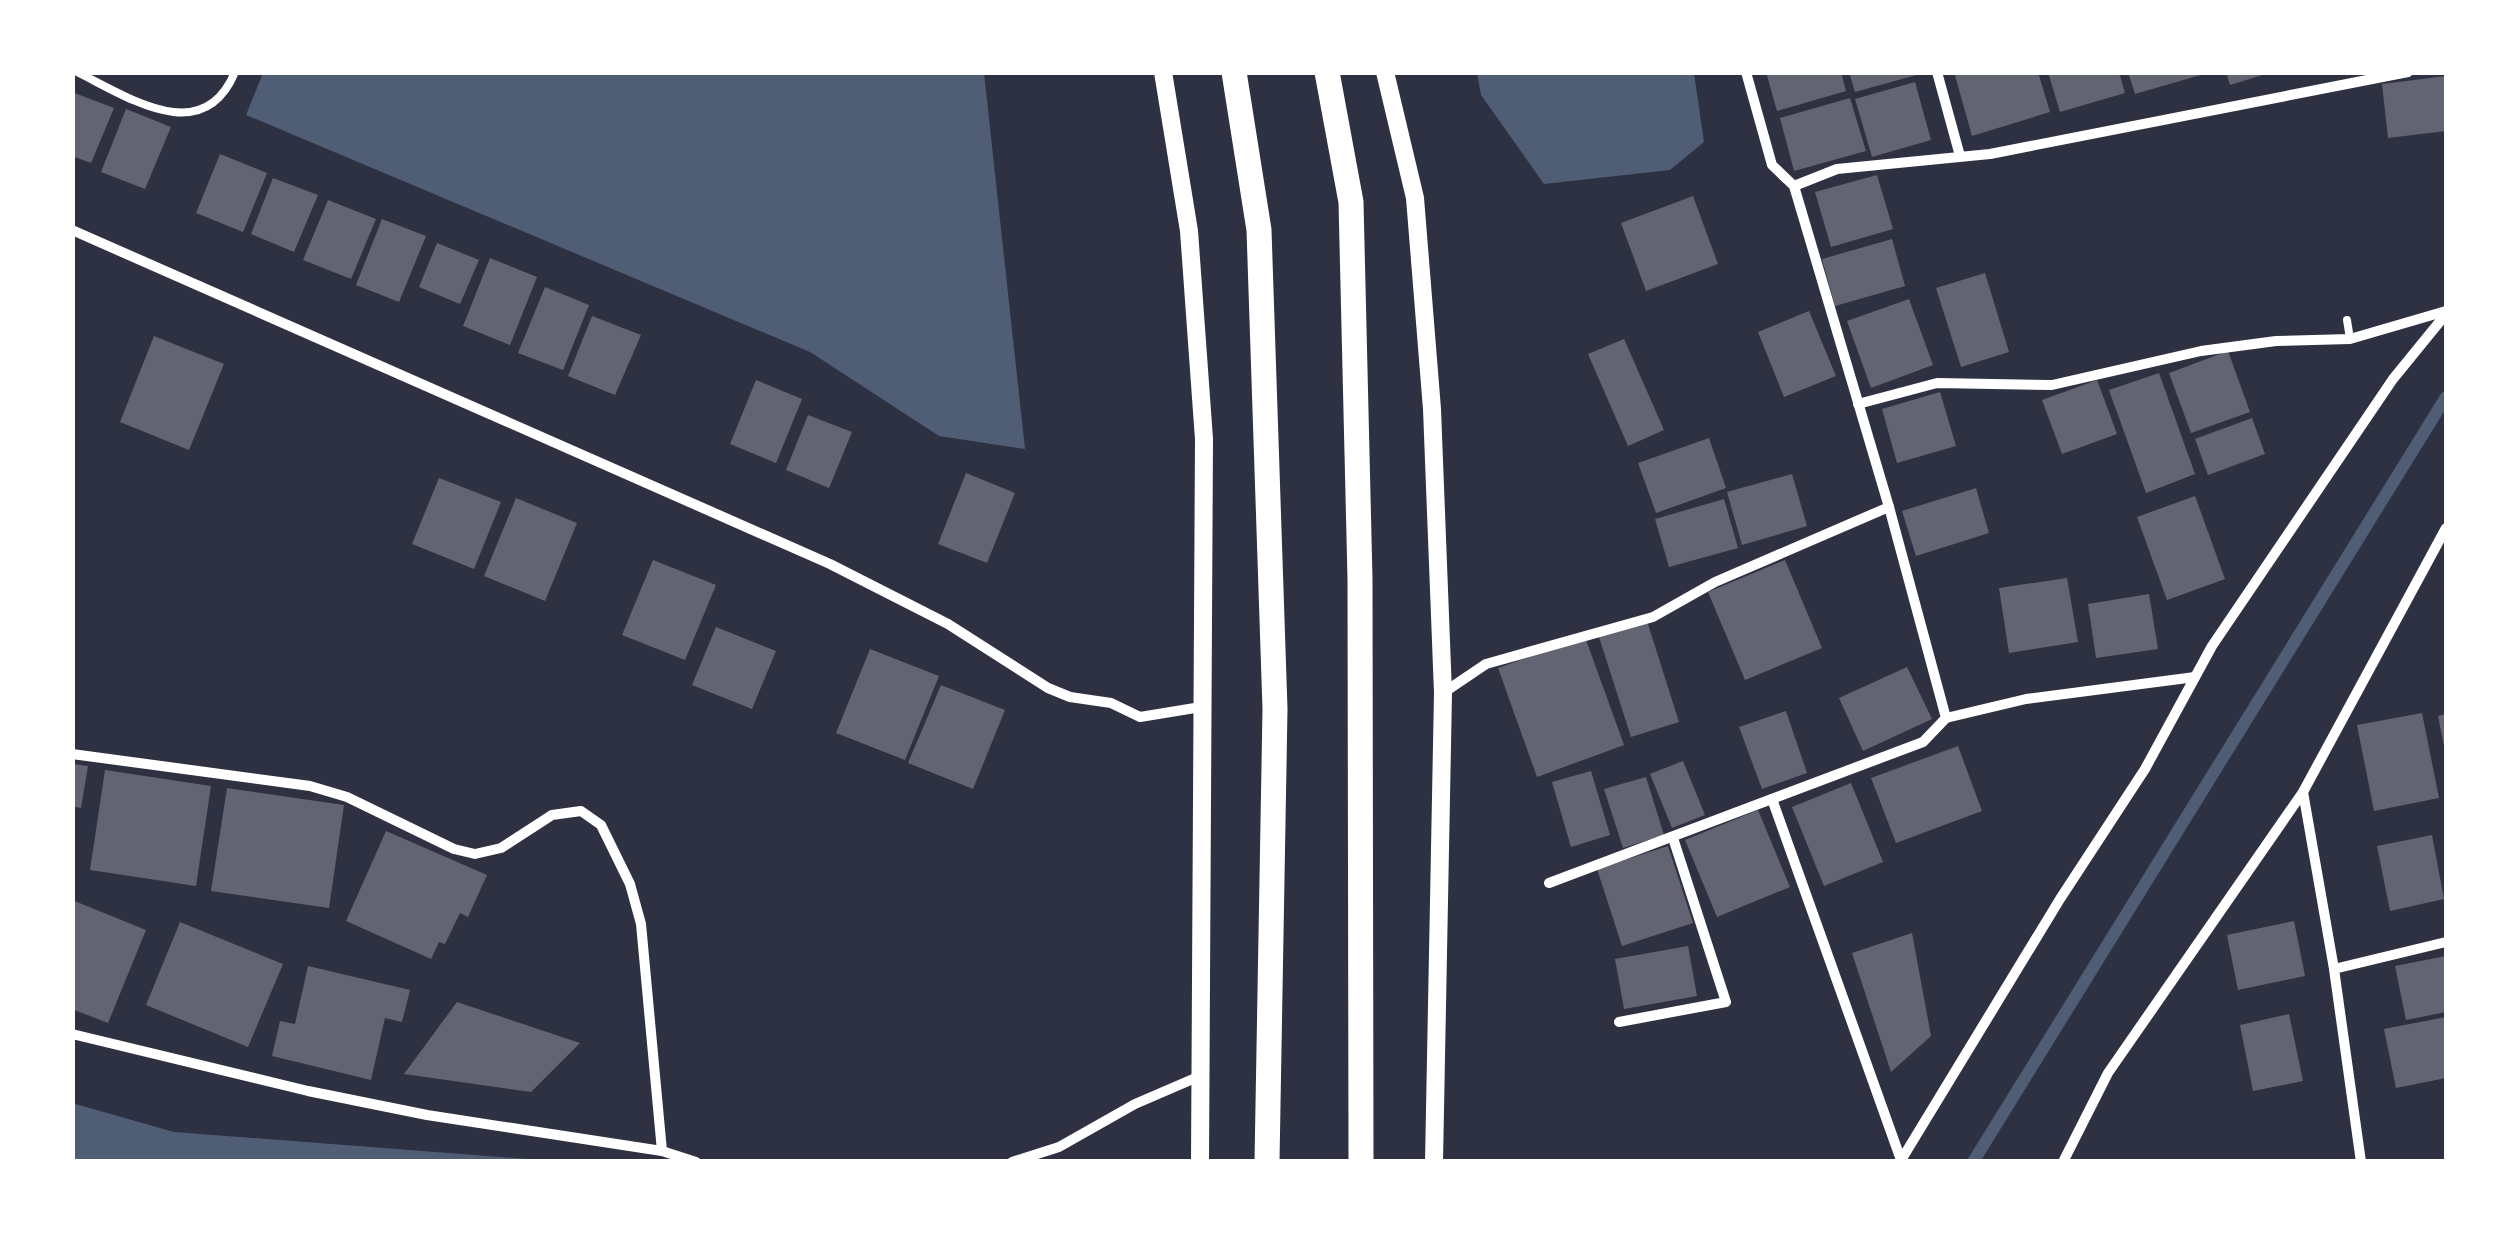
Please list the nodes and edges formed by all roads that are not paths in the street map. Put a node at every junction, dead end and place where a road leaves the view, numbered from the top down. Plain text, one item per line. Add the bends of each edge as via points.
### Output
1 (77, 72) edge
2 (235, 72) edge
3 (1163, 72) edge
4 (1234, 72) edge
5 (1327, 72) edge
6 (1385, 72) edge
7 (1746, 72) edge
8 (1937, 72) edge
9 (2408, 72) edge
10 (1960, 156) junction
11 (1794, 186) junction
12 (72, 230) edge
13 (2446, 312) edge
14 (2347, 320) dead end
15 (2350, 339) junction
16 (1858, 404) junction
17 (1889, 507) junction
18 (2446, 528) edge
19 (2195, 677) junction
20 (1443, 693) junction
21 (1201, 708) junction
22 (1946, 718) junction
23 (72, 754) edge
24 (2303, 792) junction
25 (1772, 799) junction
26 (1674, 838) junction
27 (1548, 883) dead end
28 (2446, 942) edge
29 (2334, 969) junction
30 (1619, 1022) dead end
31 (72, 1034) edge
32 (1200, 1076) junction
33 (662, 1151) junction
34 (1901, 1161) edge
35 (696, 1162) edge
36 (1012, 1162) edge
37 (1200, 1162) edge
38 (1268, 1162) edge
39 (1361, 1162) edge
40 (1434, 1162) edge
41 (2063, 1162) edge
42 (2361, 1162) edge

1 - 2 lane via 156,109 188,115 215,104
3 - 21 street via 1189,231 1204,440
4 - 38 main road via 1260,230 1275,708
5 - 39 main road via 1351,202 1360,578
6 - 20 street via 1415,198 1432,409
7 - 11 street via 1772,165
8 - 10 street
9 - 10 street
10 - 11 street via 1837,169
11 - 16 street
12 - 21 street via 830,564 948,624 1048,688 1140,717
13 - 15 street
13 - 19 street via 2393,379
14 - 15 lane
15 - 16 street via 2200,351 2052,385 1937,383
16 - 17 street
17 - 20 street via 1715,582 1653,617 1486,664
17 - 22 street
18 - 24 street
19 - 22 street via 2026,699
19 - 34 street
20 - 40 street
21 - 32 street
22 - 25 street via 1923,742
23 - 33 street via 310,786 476,854 500,848 552,814 581,812 601,825 641,924
24 - 29 street
24 - 41 street via 2108,1074
25 - 26 street
25 - 34 street
26 - 27 street
26 - 30 street via 1726,1002
28 - 29 street
29 - 42 street
31 - 33 street via 426,1116
32 - 36 street via 1059,1147
32 - 37 street
33 - 35 street

